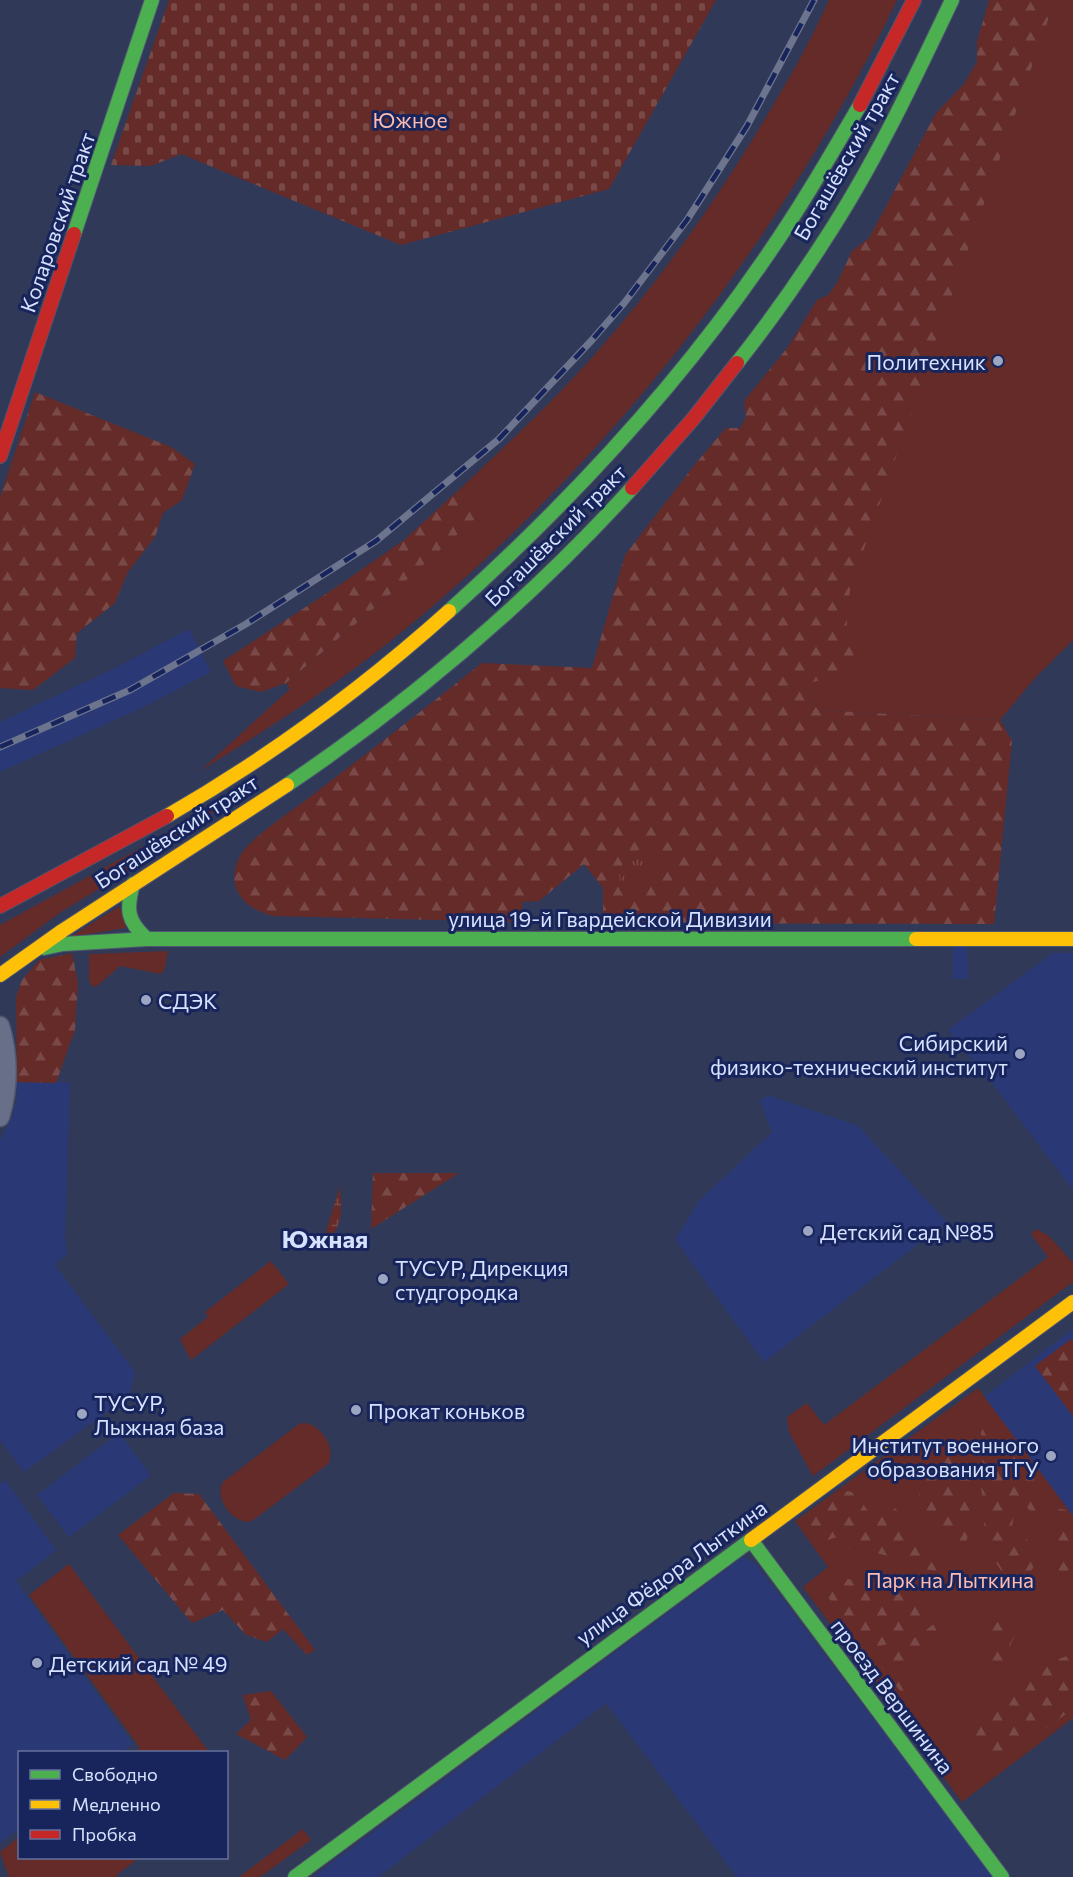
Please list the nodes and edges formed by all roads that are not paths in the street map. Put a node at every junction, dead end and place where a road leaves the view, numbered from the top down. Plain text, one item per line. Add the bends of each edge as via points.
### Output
1 (153, 0) edge
2 (914, 0) edge
3 (952, 0) edge
4 (0, 456) edge
5 (133, 884) junction
6 (4, 901) edge
7 (147, 939) junction
8 (1073, 939) edge
9 (30, 952) junction
10 (0, 975) edge
11 (0, 1026) edge
12 (0, 1117) edge
13 (1073, 1302) edge
14 (751, 1540) junction
15 (295, 1877) edge
16 (1002, 1877) edge

1 - 4 main road, Коларовский тракт
2 - 6 main road, Богашёвский тракт via 840,143 754,278 669,388 543,525 466,596 327,712 221,784 89,860
3 - 5 main road, Богашёвский тракт via 897,114 825,240 698,415 612,512 466,650 419,689 303,772
5 - 7 main road via 128,913 133,925
5 - 9 main road, Богашёвский тракт
7 - 8 main road, улица 19-й Гвардейской Дивизии
7 - 9 main road, улица 19-й Гвардейской Дивизии via 63,944
9 - 10 main road, Богашёвский тракт
11 - 12 street via 7,1059
13 - 14 main road, улица Фёдора Лыткина
14 - 15 main road, улица Фёдора Лыткина
14 - 16 main road, проезд Вершинина

